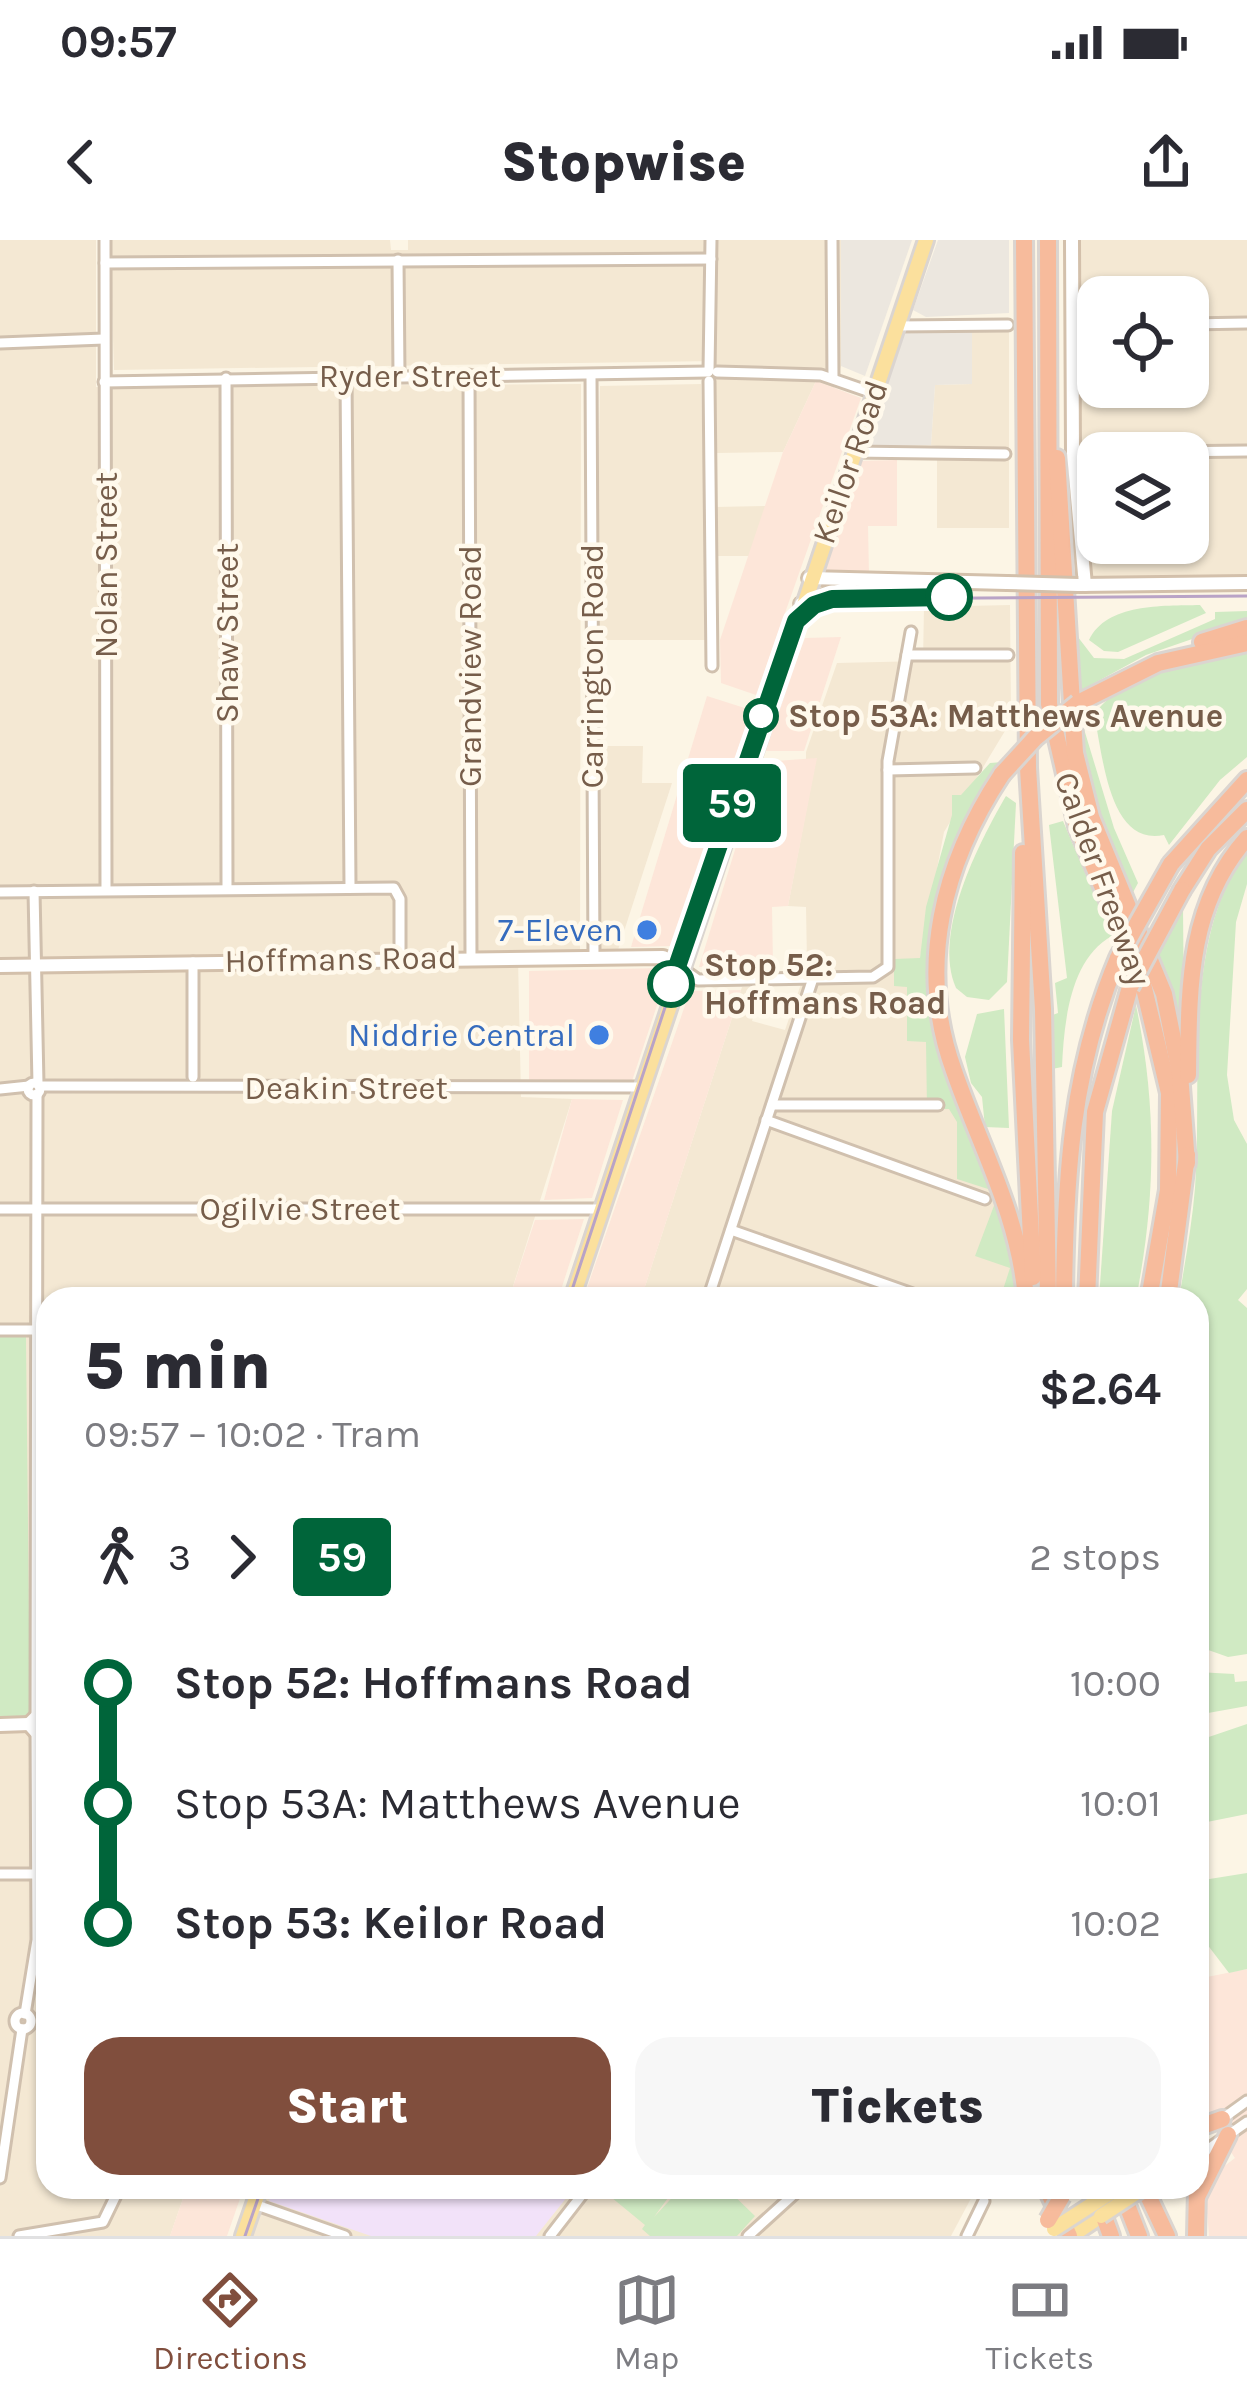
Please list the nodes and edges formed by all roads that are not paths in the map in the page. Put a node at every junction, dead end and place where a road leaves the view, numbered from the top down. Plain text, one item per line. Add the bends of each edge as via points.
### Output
1 (105, 240) edge
2 (711, 240) edge
3 (832, 240) edge
4 (926, 240) edge
5 (1022, 240) edge
6 (1048, 240) edge
7 (1072, 240) edge
8 (711, 259) junction
9 (398, 260) junction
10 (105, 263) junction
11 (1209, 323) edge
12 (1247, 323) edge
13 (1072, 324) junction
14 (1077, 324) edge
15 (1008, 325) dead end
16 (896, 326) junction
17 (104, 342) junction
18 (0, 343) edge
19 (399, 375) junction
20 (470, 375) junction
21 (591, 375) junction
22 (346, 376) junction
23 (712, 376) junction
24 (226, 377) junction
25 (833, 378) junction
26 (105, 379) junction
27 (873, 393) junction
28 (1048, 406) junction
29 (1247, 451) edge
30 (853, 452) junction
31 (1073, 453) junction
32 (1005, 454) dead end
33 (809, 578) junction
34 (1081, 578) junction
35 (868, 582) junction
36 (1247, 583) edge
37 (800, 606) junction
38 (1247, 628) edge
39 (911, 632) dead end
40 (1247, 643) edge
41 (907, 655) junction
42 (1008, 656) dead end
43 (1158, 663) junction
44 (712, 666) dead end
45 (975, 768) dead end
46 (1028, 768) junction
47 (888, 770) junction
48 (1247, 780) edge
49 (1247, 810) edge
50 (1247, 838) edge
51 (348, 886) junction
52 (227, 889) junction
53 (106, 890) junction
54 (0, 892) edge
55 (34, 892) junction
56 (471, 957) junction
57 (594, 957) junction
58 (400, 958) junction
59 (193, 962) junction
60 (34, 965) junction
61 (680, 965) junction
62 (0, 966) edge
63 (810, 975) junction
64 (194, 1077) dead end
65 (640, 1087) junction
66 (0, 1089) edge
67 (34, 1089) junction
68 (938, 1105) dead end
69 (772, 1106) junction
70 (766, 1120) junction
71 (1172, 1123) junction
72 (1187, 1163) junction
73 (985, 1199) dead end
74 (0, 1209) edge
75 (35, 1209) junction
76 (601, 1209) junction
77 (731, 1230) junction
78 (580, 1287) edge
79 (712, 1287) edge
80 (892, 1287) edge
81 (1027, 1287) edge
82 (1030, 1287) edge
83 (1048, 1287) edge
84 (1064, 1287) edge
85 (1088, 1287) edge
86 (1151, 1287) edge
87 (1161, 1287) edge
88 (1170, 1287) edge
89 (0, 1330) edge
90 (35, 1330) junction
91 (35, 1451) joint
92 (36, 1469) edge
93 (0, 1724) edge
94 (36, 1724) edge
95 (0, 1874) edge
96 (36, 1874) edge
97 (36, 1946) edge
98 (0, 2021) edge
99 (23, 2021) junction
100 (36, 2022) edge
101 (1247, 2101) edge
102 (1247, 2122) edge
103 (1225, 2127) junction
104 (1209, 2128) edge
105 (1209, 2134) edge
106 (1209, 2144) edge
107 (1209, 2164) edge
108 (0, 2178) edge
109 (114, 2199) edge
110 (256, 2199) edge
111 (579, 2199) edge
112 (789, 2199) edge
113 (1064, 2199) edge
114 (1064, 2199) edge
115 (1068, 2199) edge
116 (1124, 2199) edge
117 (1132, 2199) edge
118 (1150, 2199) edge
119 (1197, 2199) edge
120 (984, 2201) dead end
121 (254, 2204) junction
122 (1106, 2225) edge
123 (1054, 2232) edge
124 (19, 2236) edge
125 (243, 2236) edge
126 (345, 2236) edge
127 (550, 2236) edge
128 (748, 2236) edge
129 (967, 2236) edge
130 (1139, 2236) edge
131 (1167, 2236) edge
132 (1196, 2236) edge

1 - 10 street, Nolan Street
2 - 8 street
3 - 25 street
4 - 16 main road, Keilor Road
5 - 46 highway, Calder Freeway
6 - 28 highway, Calder Freeway
7 - 13 main road
8 - 9 street
8 - 23 street
9 - 10 street
9 - 19 street
10 - 17 street, Nolan Street
11 - 12 street
13 - 14 street
13 - 31 main road
15 - 16 street
16 - 27 main road, Keilor Road
17 - 18 street
17 - 26 street, Nolan Street
19 - 20 street, Ryder Street
19 - 22 street, Ryder Street
20 - 21 street, Ryder Street
20 - 56 street, Grandview Road
21 - 23 street, Ryder Street
21 - 57 street, Carrington Road
22 - 24 street, Ryder Street
22 - 51 street
23 - 25 street, Ryder Street
23 - 44 street
24 - 26 street, Ryder Street
24 - 52 street, Shaw Street
25 - 27 street, Ryder Street
26 - 53 street, Nolan Street
27 - 30 main road, Keilor Road
28 - 71 highway, Calder Freeway via 1052,720 1077,826 1151,1008
28 - 72 highway via 1075,753 1091,817 1169,1011
29 - 31 street
30 - 32 street
30 - 33 main road, Keilor Road
31 - 34 main road
33 - 35 main road
33 - 37 main road, Keilor Road
34 - 35 main road, bridge
34 - 36 main road
35 - 37 main road
37 - 61 main road, Keilor Road
38 - 43 highway
39 - 41 street
40 - 43 highway
41 - 42 street
41 - 47 street
43 - 81 highway, bridge via 1078,703 1002,774 953,864 940,921 937,980 953,1070 1010,1208
45 - 47 street
46 - 82 highway via 1021,1040
46 - 83 highway, Calder Freeway
47 - 63 street via 890,959 883,973
48 - 84 highway, bridge via 1171,864 1118,958 1075,1087
49 - 85 highway, bridge via 1208,849 1130,987 1095,1112
50 - 72 highway via 1219,876 1191,961
51 - 52 street
51 - 58 street via 398,892
52 - 53 street
53 - 55 street
54 - 55 street
55 - 60 street
56 - 57 main road, Hoffmans Road
56 - 58 main road, Hoffmans Road
57 - 61 main road, Hoffmans Road via 663,957
58 - 59 main road, Hoffmans Road
59 - 60 main road, Hoffmans Road
59 - 64 street
60 - 62 main road, Hoffmans Road
60 - 67 street
61 - 63 street via 698,980
61 - 65 main road, Keilor Road
63 - 69 street
65 - 67 street, Deakin Street
65 - 76 main road, Keilor Road
66 - 67 street
67 - 75 street
68 - 69 street
69 - 70 street
70 - 73 street
70 - 77 street
71 - 86 highway, Calder Freeway
71 - 87 highway via 1173,1210
72 - 88 highway
74 - 75 street, Ogilvie Street
75 - 76 street, Ogilvie Street
75 - 90 street
76 - 78 main road, Keilor Road
77 - 79 street
77 - 80 street
89 - 90 street
90 - 91 street
91 - 92 street
93 - 94 main road
95 - 96 street
97 - 99 street
98 - 99 street
99 - 100 street
99 - 108 street
101 - 103 street
102 - 103 street
103 - 104 highway
103 - 105 street
103 - 106 street
103 - 107 highway
109 - 124 street via 103,2222
110 - 121 main road
111 - 127 street
112 - 128 street
113 - 123 highway, bridge
114 - 123 highway
115 - 122 main road, bridge
116 - 130 highway
117 - 122 main road, bridge
118 - 131 highway
119 - 132 highway
120 - 129 street
121 - 125 main road
121 - 126 street
122 - 123 main road

